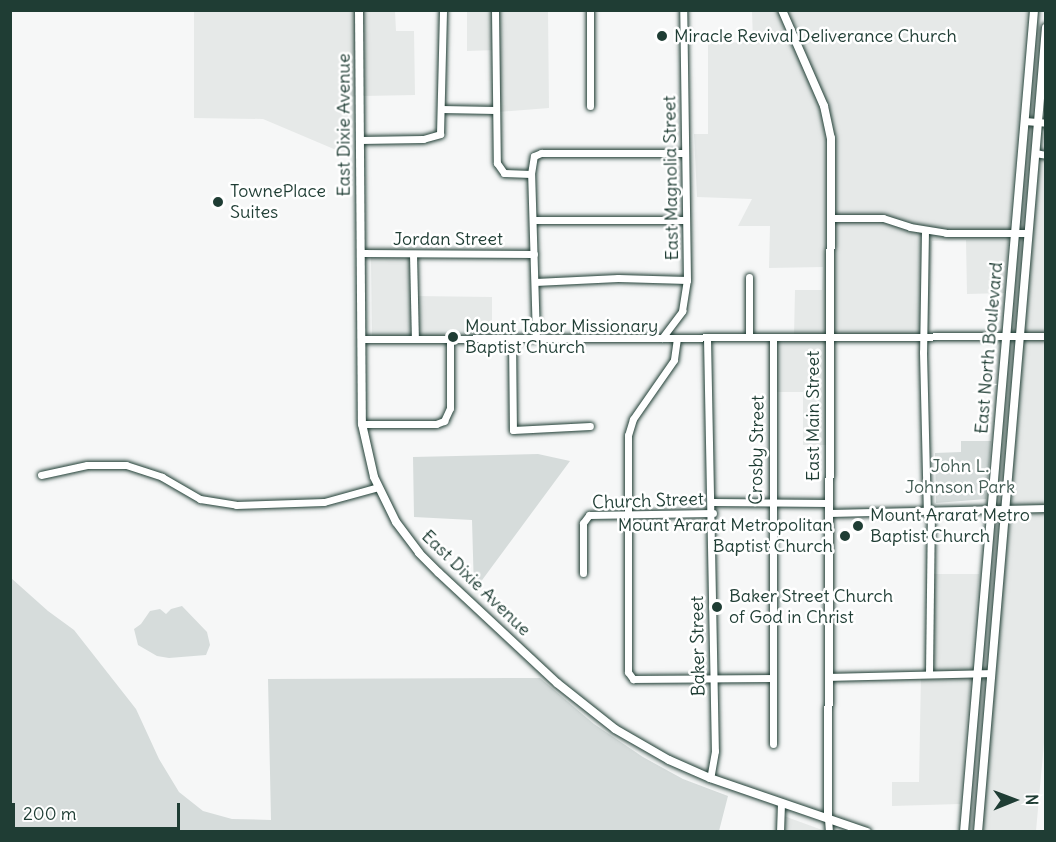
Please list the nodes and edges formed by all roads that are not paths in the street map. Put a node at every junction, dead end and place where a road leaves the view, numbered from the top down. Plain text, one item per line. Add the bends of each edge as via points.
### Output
1 (359, 10) edge
2 (443, 10) edge
3 (495, 10) edge
4 (590, 10) edge
5 (683, 10) edge
6 (782, 10) edge
7 (1034, 10) edge
8 (1046, 28) edge
9 (590, 106) dead end
10 (441, 109) junction
11 (495, 110) junction
12 (1025, 121) junction
13 (1042, 122) edge
14 (360, 140) junction
15 (685, 153) junction
16 (1035, 153) junction
17 (1046, 155) edge
18 (531, 174) junction
19 (830, 218) junction
20 (533, 220) junction
21 (686, 220) junction
22 (925, 230) junction
23 (1015, 233) junction
24 (1028, 233) junction
25 (361, 253) junction
26 (413, 254) junction
27 (534, 254) junction
28 (749, 277) dead end
29 (687, 280) junction
30 (535, 282) junction
31 (1020, 334) junction
32 (1007, 335) junction
33 (923, 336) junction
34 (1046, 336) edge
35 (749, 337) junction
36 (773, 337) junction
37 (830, 337) junction
38 (512, 338) junction
39 (536, 338) junction
40 (662, 338) junction
41 (677, 338) junction
42 (707, 338) junction
43 (361, 339) junction
44 (415, 339) junction
45 (450, 339) junction
46 (362, 424) junction
47 (590, 426) dead end
48 (41, 475) dead end
49 (378, 487) junction
50 (712, 502) junction
51 (829, 503) junction
52 (771, 504) junction
53 (1046, 508) edge
54 (992, 511) junction
55 (1004, 511) junction
56 (929, 512) junction
57 (713, 513) junction
58 (829, 513) junction
59 (629, 514) junction
60 (583, 573) dead end
61 (929, 673) junction
62 (978, 673) junction
63 (991, 674) junction
64 (829, 677) junction
65 (771, 678) junction
66 (713, 679) junction
67 (772, 744) dead end
68 (710, 778) junction
69 (781, 803) junction
70 (828, 818) junction
71 (780, 831) edge
72 (829, 831) edge
73 (860, 831) edge
74 (964, 831) edge
75 (978, 831) edge

1 - 14 main road, East Dixie Avenue
2 - 10 street
3 - 11 street
4 - 9 street
5 - 15 street, East Magnolia Street
6 - 19 main road, East Main Street via 828,122
7 - 12 main road, East North Boulevard
8 - 13 main road, East North Boulevard
10 - 11 street
10 - 14 street via 440,134 436,137
11 - 18 street via 499,168 504,172
12 - 13 street
12 - 23 main road, East North Boulevard
13 - 16 main road, East North Boulevard
14 - 25 main road, East Dixie Avenue
15 - 18 street via 541,153 532,158
15 - 21 street, East Magnolia Street
16 - 17 street
16 - 24 main road, East North Boulevard
18 - 20 street
19 - 22 street via 883,218
19 - 37 main road, East Main Street
20 - 21 street
20 - 27 street
21 - 29 street, East Magnolia Street
22 - 23 street
22 - 33 street
23 - 24 street
23 - 32 main road, East North Boulevard
24 - 31 main road, East North Boulevard
25 - 26 street, Jordan Street
25 - 43 main road, East Dixie Avenue
26 - 27 street, Jordan Street
26 - 44 street
27 - 30 street
28 - 35 street
29 - 30 street
29 - 40 street, East Magnolia Street via 682,311
30 - 39 street
31 - 32 street
31 - 34 street
31 - 55 main road, East North Boulevard
32 - 33 street
32 - 54 main road, East North Boulevard
33 - 37 street
33 - 56 street
35 - 36 street
35 - 42 street
36 - 37 street
36 - 52 street, Crosby Street
37 - 51 main road, East Main Street
38 - 39 street
38 - 45 street
38 - 47 street via 513,430
39 - 40 street
40 - 41 street
41 - 42 street
41 - 59 street via 674,360 642,405 628,435
42 - 50 street
43 - 44 street
43 - 46 main road, East Dixie Avenue
44 - 45 street
45 - 46 street via 450,408 444,421
46 - 49 main road, East Dixie Avenue
48 - 49 street via 87,465 126,465 162,477 200,499 236,505 324,502
49 - 68 main road, East Dixie Avenue via 418,553 573,697 628,737
50 - 52 street, Church Street
50 - 57 street, Church Street
51 - 52 street, Church Street
51 - 58 main road, East Main Street
52 - 65 street, Crosby Street
53 - 55 street
54 - 55 street
54 - 56 street
54 - 62 main road, East North Boulevard
55 - 63 main road, East North Boulevard
56 - 58 street
56 - 61 street
57 - 59 street, Church Street
57 - 66 street, Baker Street
58 - 64 main road, East Main Street
59 - 60 street, Church Street via 584,518
59 - 66 street via 628,672 631,677
61 - 62 street
61 - 64 street
62 - 63 street
62 - 74 main road, East North Boulevard
63 - 75 main road, East North Boulevard
64 - 70 main road, East Main Street
65 - 66 street
65 - 67 street, Crosby Street
66 - 68 street, Baker Street via 715,751
68 - 69 main road, East Dixie Avenue
69 - 70 main road, East Dixie Avenue
69 - 71 street
70 - 72 street, East Main Street
70 - 73 main road, East Dixie Avenue

